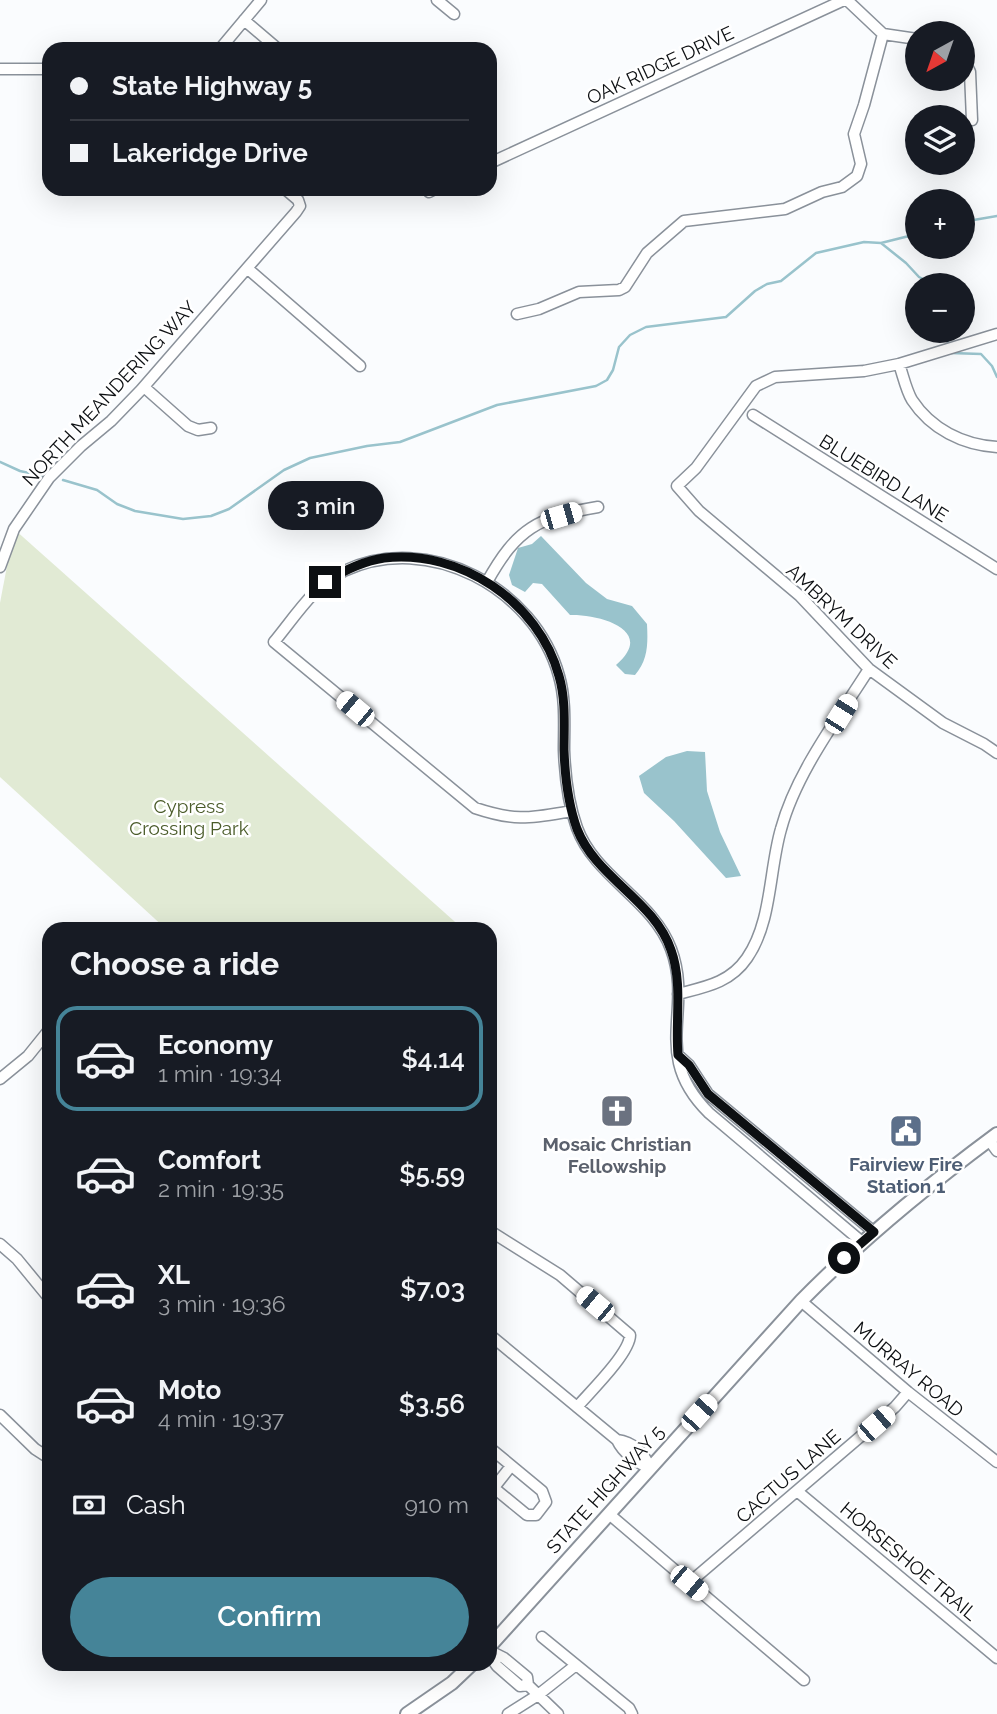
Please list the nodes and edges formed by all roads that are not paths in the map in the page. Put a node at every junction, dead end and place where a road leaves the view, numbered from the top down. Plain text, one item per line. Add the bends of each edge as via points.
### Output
1 (261, 0) edge
2 (437, 0) edge
3 (846, 0) edge
4 (454, 14) dead end
5 (244, 20) junction
6 (883, 34) junction
7 (905, 37) edge
8 (226, 42) edge
9 (270, 42) edge
10 (0, 69) edge
11 (42, 69) edge
12 (497, 160) edge
13 (293, 196) edge
14 (248, 269) junction
15 (517, 314) dead end
16 (997, 334) edge
17 (899, 364) junction
18 (360, 366) dead end
19 (144, 387) junction
20 (753, 415) dead end
21 (211, 428) dead end
22 (997, 447) edge
23 (598, 507) dead end
24 (0, 567) edge
25 (997, 569) edge
26 (487, 582) junction
27 (869, 669) junction
28 (997, 753) edge
29 (572, 811) junction
30 (678, 994) junction
31 (42, 1039) edge
32 (678, 1055) junction
33 (0, 1079) edge
34 (993, 1137) edge
35 (997, 1151) edge
36 (874, 1232) junction
37 (497, 1235) edge
38 (862, 1242) junction
39 (0, 1244) edge
40 (42, 1289) edge
41 (801, 1301) junction
42 (497, 1341) edge
43 (908, 1392) junction
44 (577, 1407) junction
45 (0, 1415) edge
46 (42, 1454) edge
47 (497, 1454) edge
48 (997, 1462) edge
49 (511, 1466) junction
50 (650, 1468) junction
51 (497, 1484) edge
52 (797, 1491) junction
53 (497, 1494) edge
54 (609, 1514) junction
55 (689, 1583) junction
56 (542, 1637) dead end
57 (497, 1638) edge
58 (997, 1658) edge
59 (576, 1665) junction
60 (497, 1667) edge
61 (465, 1671) edge
62 (804, 1680) dead end
63 (538, 1695) junction
64 (408, 1714) edge
65 (508, 1714) edge
66 (558, 1714) edge
67 (632, 1714) edge

1 - 5 street
2 - 4 street
3 - 6 street
3 - 12 street, OAK RIDGE DRIVE
5 - 8 street
5 - 9 street
6 - 7 street
6 - 15 street via 854,134 861,164 857,176 842,187 785,209 684,221 647,253 619,290 579,292
10 - 11 street
13 - 14 street, NORTH MEANDERING WAY via 300,206
14 - 18 street
14 - 19 street, NORTH MEANDERING WAY
16 - 17 street
17 - 22 street via 911,399 940,430
17 - 27 street, AMBRYM DRIVE via 775,377 756,386 696,468 677,486 699,511 800,596
19 - 21 street via 188,426
19 - 24 street, NORTH MEANDERING WAY via 50,478 14,529
20 - 25 street, BLUEBIRD LANE
23 - 26 street via 531,526 500,559
26 - 29 street via 508,596 532,624 560,677 566,787
26 - 29 street via 451,565 412,557 382,558 344,570 325,582 274,642 475,808 525,819
27 - 28 street, AMBRYM DRIVE via 943,723
27 - 30 street via 796,791 781,828 756,943 735,973 714,985
29 - 30 street via 596,860 661,929 677,968
30 - 32 street
31 - 33 street
32 - 36 street via 708,1094
32 - 38 street via 695,1100
34 - 35 street
34 - 36 main road, STATE HIGHWAY 5
36 - 38 main road, STATE HIGHWAY 5
37 - 44 street via 560,1275 630,1335 630,1342
38 - 41 main road, STATE HIGHWAY 5
39 - 40 street
41 - 43 street, MURRAY ROAD
41 - 50 main road, STATE HIGHWAY 5
42 - 44 street
43 - 48 street, MURRAY ROAD
43 - 52 street, CACTUS LANE
44 - 50 street
45 - 46 street
47 - 49 street
49 - 51 street
49 - 53 street via 542,1491 546,1503 536,1515 527,1515
50 - 54 main road, STATE HIGHWAY 5
52 - 55 street, CACTUS LANE
52 - 58 street, HORSESHOE TRAIL
54 - 55 street
54 - 57 main road, STATE HIGHWAY 5
55 - 62 street
56 - 59 street
59 - 63 street
59 - 67 street
60 - 63 street
61 - 64 main road
63 - 65 street
63 - 66 street

